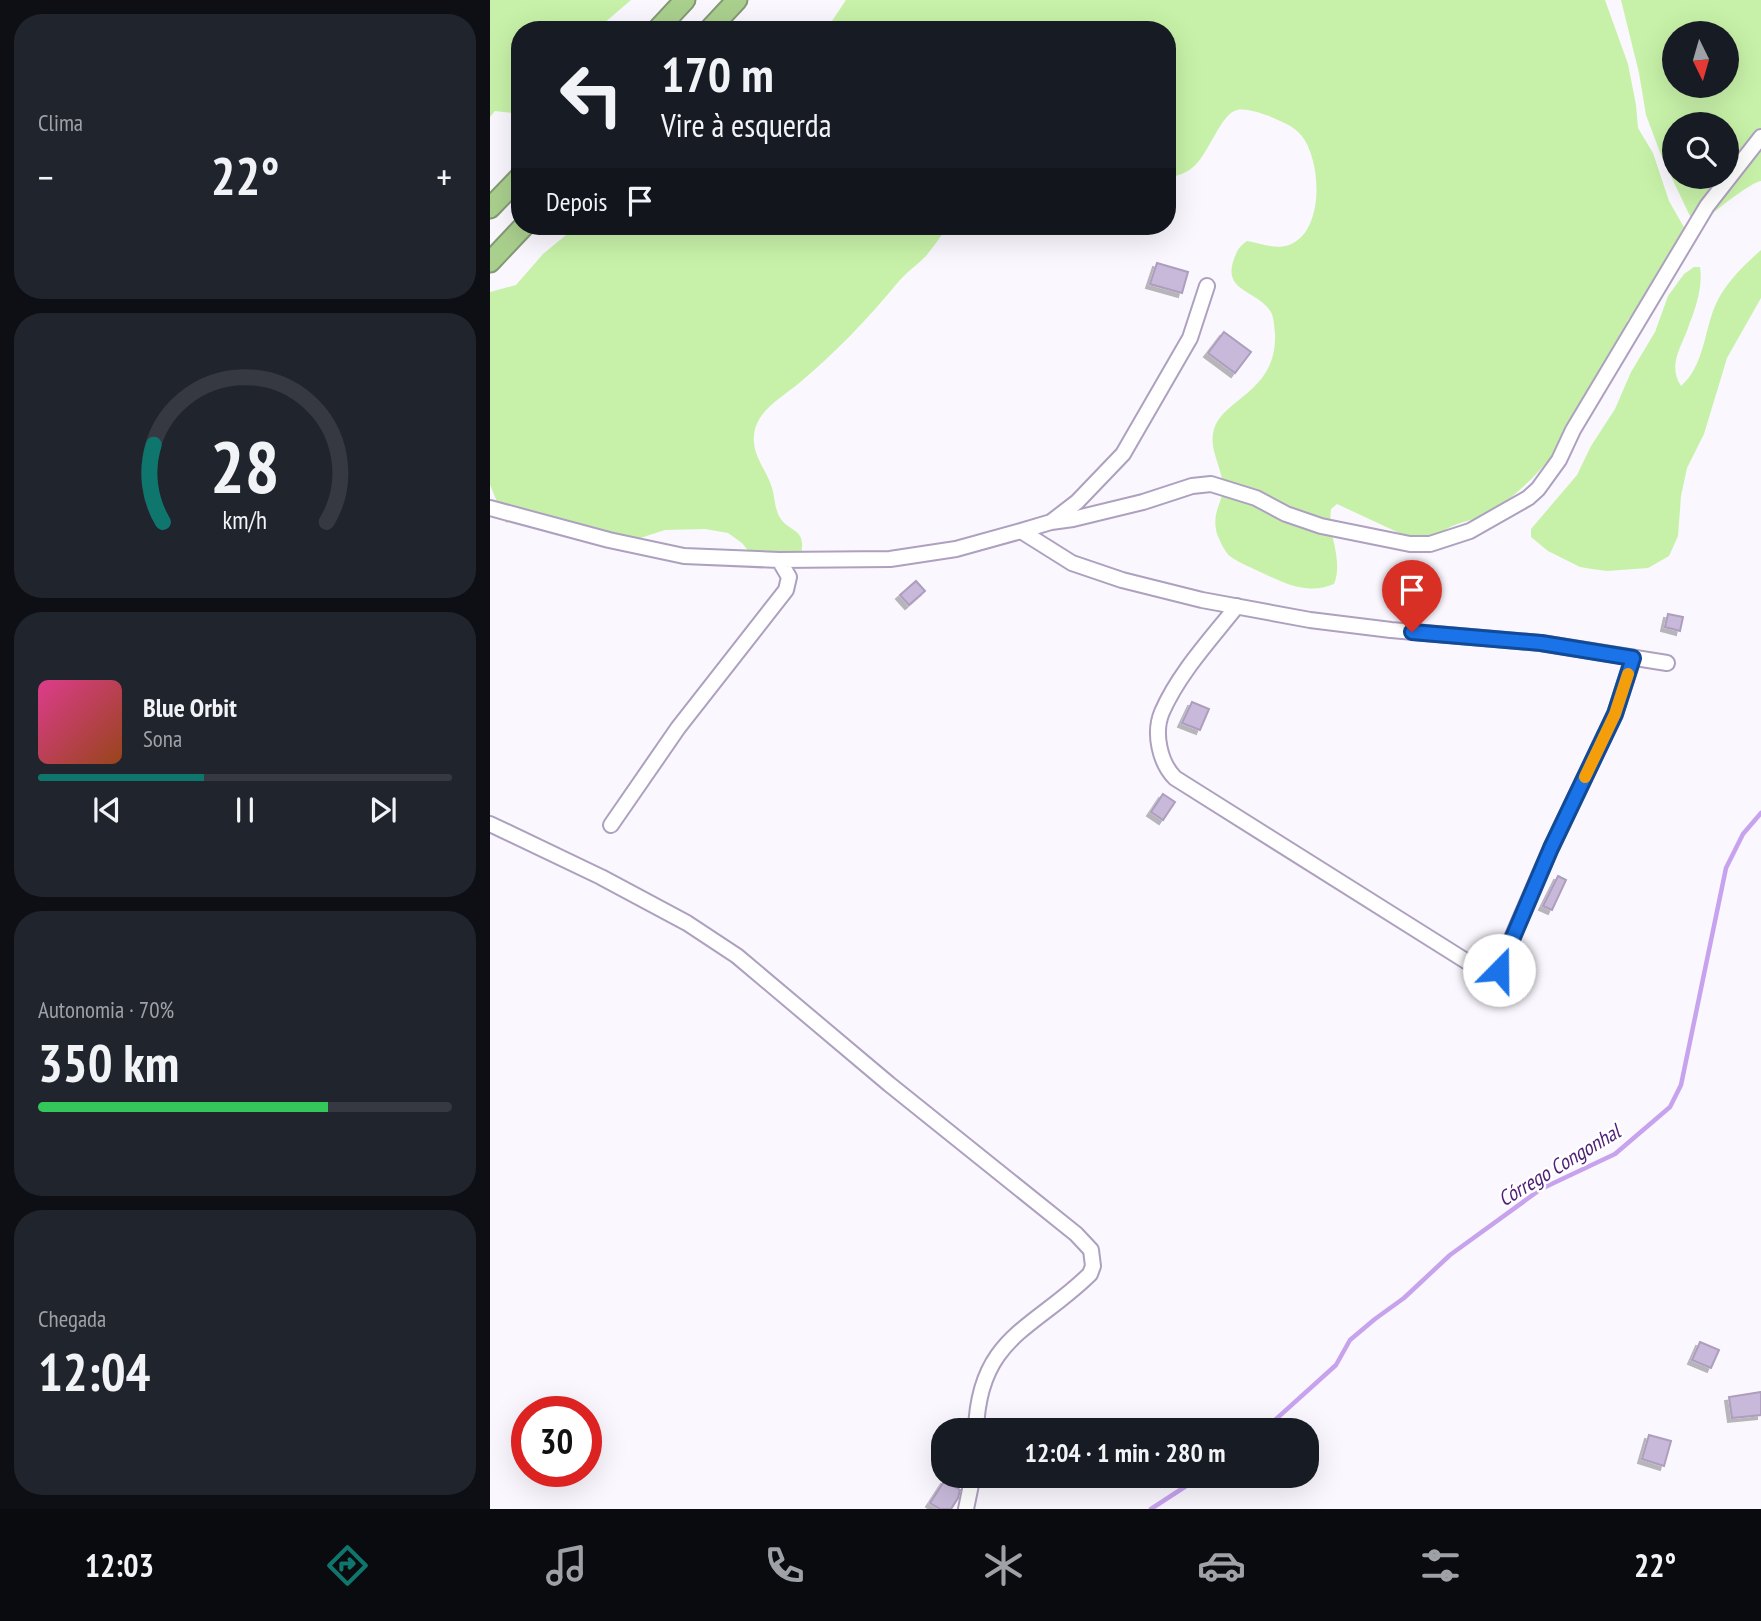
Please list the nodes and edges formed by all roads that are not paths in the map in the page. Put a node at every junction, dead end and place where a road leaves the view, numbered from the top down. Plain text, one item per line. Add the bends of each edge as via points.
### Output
1 (685, 0) edge
2 (737, 0) edge
3 (665, 21) edge
4 (717, 21) edge
5 (1761, 137) edge
6 (511, 186) edge
7 (490, 208) edge
8 (516, 235) edge
9 (490, 262) edge
10 (1208, 285) dead end
11 (490, 508) edge
12 (1051, 522) junction
13 (1021, 531) junction
14 (779, 560) junction
15 (1237, 606) junction
16 (1633, 658) junction
17 (1667, 663) dead end
18 (490, 824) edge
19 (611, 825) dead end
20 (976, 1418) edge
21 (970, 1488) edge
22 (966, 1509) edge

1 - 3 highway
2 - 4 highway
5 - 12 street via 1707,206 1559,460 1528,498 1504,513 1437,543 1410,544 1321,526 1211,484
6 - 7 highway
8 - 9 highway
10 - 12 street via 1190,338 1122,454 1077,502
11 - 14 street via 684,556
12 - 13 street
13 - 14 street via 956,549 890,559
13 - 15 street via 1079,565 1133,583
14 - 19 street via 789,577 786,590 678,727
15 - 16 street via 1391,631 1541,643
15 - 16 street via 1199,654 1162,713 1159,735 1168,770 1492,974 1499,970 1615,714
16 - 17 street
18 - 20 street via 601,877 737,956 1052,1213 1091,1250 1090,1274 1000,1350 983,1382
21 - 22 street

